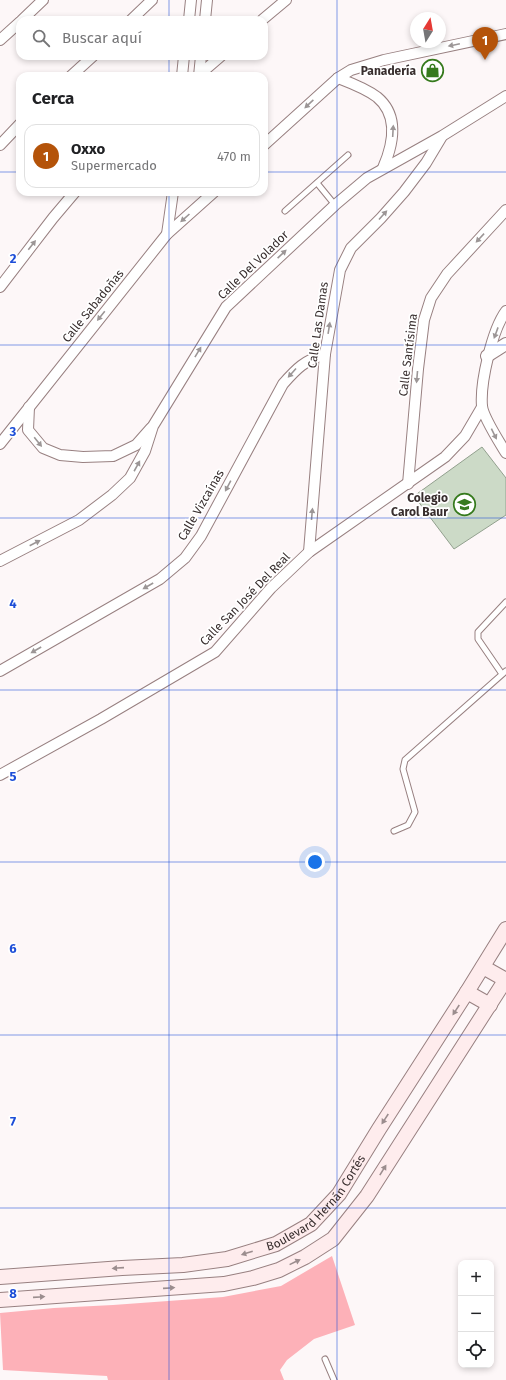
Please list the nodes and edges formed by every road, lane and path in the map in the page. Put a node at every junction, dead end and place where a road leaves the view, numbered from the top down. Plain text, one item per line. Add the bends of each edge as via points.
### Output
1 (43, 0) edge
2 (152, 0) edge
3 (191, 0) edge
4 (207, 0) edge
5 (286, 0) edge
6 (26, 16) edge
7 (135, 16) edge
8 (189, 16) edge
9 (205, 16) edge
10 (267, 16) edge
11 (16, 26) edge
12 (506, 34) edge
13 (0, 40) edge
14 (88, 60) edge
15 (184, 60) edge
16 (201, 60) edge
17 (216, 60) edge
18 (75, 72) edge
19 (182, 72) edge
20 (199, 72) edge
21 (202, 72) edge
22 (338, 78) junction
23 (506, 96) edge
24 (16, 128) edge
25 (442, 136) junction
26 (268, 142) edge
27 (0, 145) edge
28 (348, 155) dead end
29 (382, 168) junction
30 (317, 183) junction
31 (72, 196) edge
32 (172, 196) edge
33 (210, 196) edge
34 (335, 205) junction
35 (506, 210) edge
36 (285, 212) dead end
37 (167, 234) junction
38 (0, 287) edge
39 (506, 311) edge
40 (506, 344) edge
41 (325, 354) junction
42 (488, 356) junction
43 (29, 407) junction
44 (482, 407) junction
45 (153, 426) junction
46 (0, 444) edge
47 (506, 453) edge
48 (408, 484) junction
49 (309, 552) junction
50 (0, 560) edge
51 (506, 602) edge
52 (0, 671) edge
53 (504, 672) edge
54 (0, 775) edge
55 (394, 831) dead end
56 (506, 929) edge
57 (483, 967) junction
58 (506, 979) edge
59 (467, 992) junction
60 (490, 1005) junction
61 (0, 1277) edge
62 (0, 1300) edge
63 (325, 1359) dead end
64 (334, 1380) edge

1 - 6 street
2 - 7 street
3 - 8 street
4 - 9 street
5 - 10 street
11 - 13 street
12 -> 22 street via 384,60 351,70
14 - 18 street
15 - 19 street
16 - 20 street
17 - 21 street
22 -> 26 street
29 -> 22 street via 392,143 393,126 389,111 378,98 363,88
23 - 25 street, Calle Del Volador
24 - 27 street
25 - 29 street, Calle Del Volador via 400,161
41 -> 25 street, Calle Las Damas via 340,270 351,248 404,192
28 - 30 lane
29 - 34 street, Calle Del Volador
30 - 34 lane
30 - 36 lane
38 -> 31 street
32 - 37 street
33 -> 37 street, Calle Sabadoñas
45 -> 34 street, Calle Del Volador via 226,307
35 -> 48 street, Calle Santísima via 447,274 431,298 424,320
37 -> 43 street, Calle Sabadoñas
39 -> 42 street via 501,318
40 - 42 street
49 -> 41 street, Calle Las Damas
41 -> 52 street, Calle Vizcaínas via 311,358 298,367 283,384 201,536 185,558 160,579
42 - 44 street
43 -> 45 street via 28,430 43,448 60,455 112,456 136,445
43 - 46 street, Calle Sabadoñas
44 -> 47 street
44 - 48 street, Calle San José Del Real via 465,436 445,457
50 -> 45 street, Calle Del Volador via 79,520 112,495 130,478 145,451
48 - 49 street, Calle San José Del Real
49 - 54 street, Calle San José Del Real via 271,588 215,652
51 - 53 lane via 478,632 478,639
53 - 55 lane via 405,760 403,769 415,812 408,825
56 - 57 main road, Boulevard Hernán Cortés
57 - 58 main road
57 - 59 main road, Boulevard Hernán Cortés
58 - 60 main road
59 - 60 main road
59 -> 61 main road, Boulevard Hernán Cortés via 339,1194 311,1224 276,1244 227,1259 183,1265
62 -> 60 main road via 224,1284 279,1270 305,1257 333,1239 367,1196
63 - 64 lane

